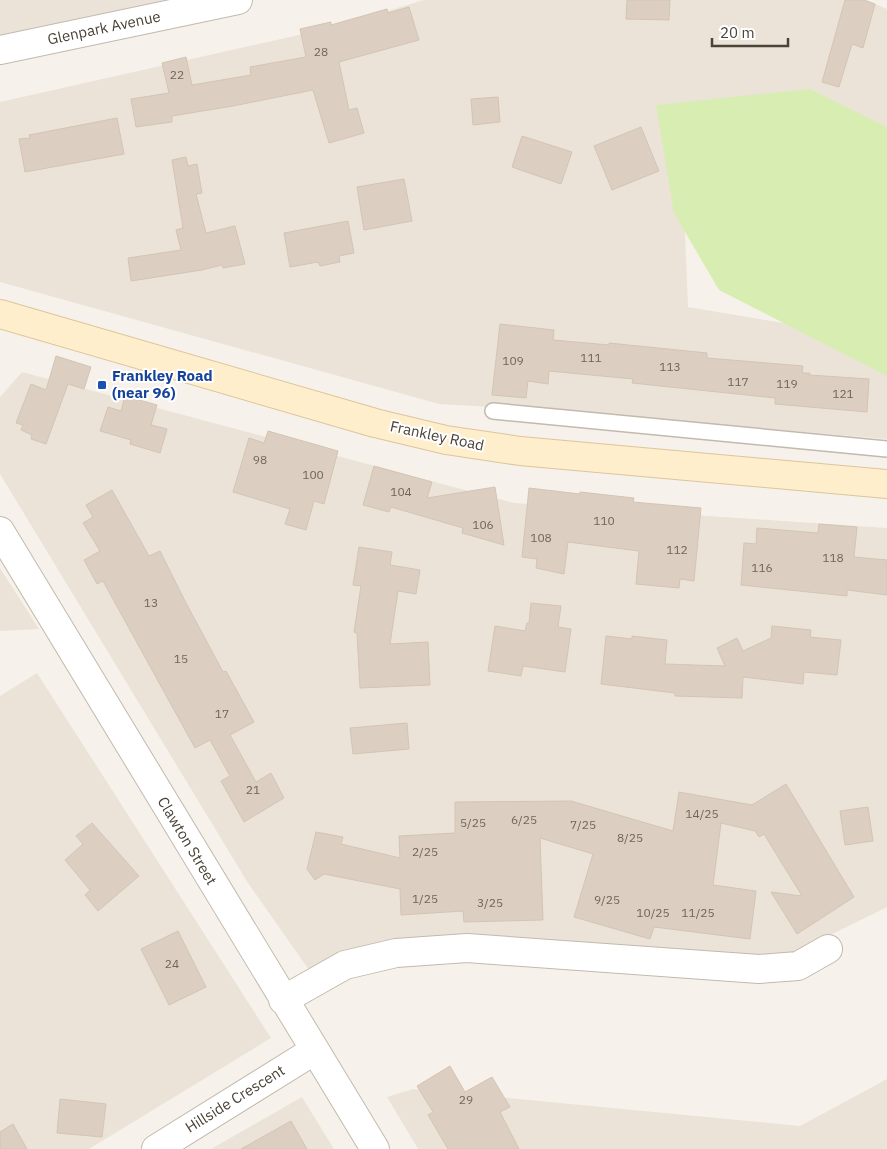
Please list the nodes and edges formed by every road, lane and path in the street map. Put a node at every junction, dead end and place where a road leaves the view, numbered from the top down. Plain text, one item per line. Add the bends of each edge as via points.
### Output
1 (238, 0) edge
2 (0, 50) edge
3 (0, 314) edge
4 (493, 411) dead end
5 (887, 449) edge
6 (887, 484) edge
7 (0, 531) edge
8 (828, 949) dead end
9 (283, 1000) junction
10 (315, 1050) junction
11 (156, 1149) edge
12 (375, 1149) edge

1 - 2 street, Glenpark Avenue
3 - 6 street, Frankley Road via 375,423 446,440 520,451
4 - 5 lane
7 - 9 street, Clawton Street
8 - 9 street via 798,966 759,968 467,948 396,953 346,965
9 - 10 street, Clawton Street
10 - 11 street, Hillside Crescent
10 - 12 street, Clawton Street

